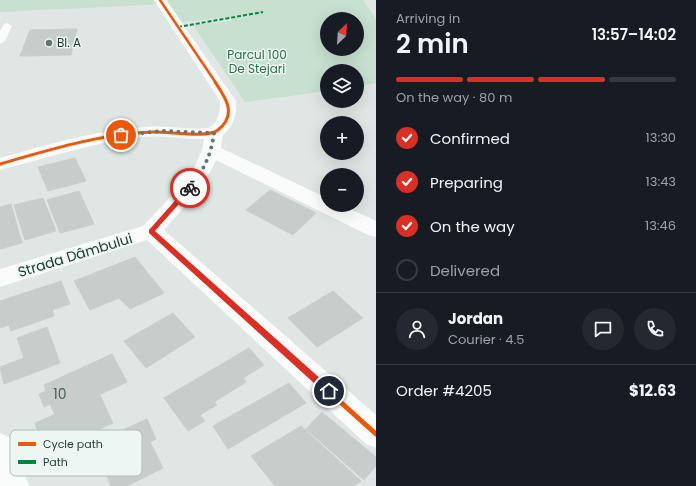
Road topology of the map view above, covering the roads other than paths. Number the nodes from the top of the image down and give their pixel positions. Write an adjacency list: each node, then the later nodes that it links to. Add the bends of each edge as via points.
1 (160, 0): 4 (street, Strada Dâmbului, via 228,101 229,114)
2 (7, 26): 3 (lane)
3 (0, 41)
4 (212, 141): 5 (street, via 162,131 121,135 39,152); 6 (street); 7 (street, Strada Dâmbului, via 202,171 186,193)
5 (0, 164)
6 (376, 230)
7 (151, 231): 8 (street, Strada Dâmbului); 9 (street)
8 (0, 278)
9 (376, 434)
10 (0, 448): 11 (street)
11 (13, 486)

